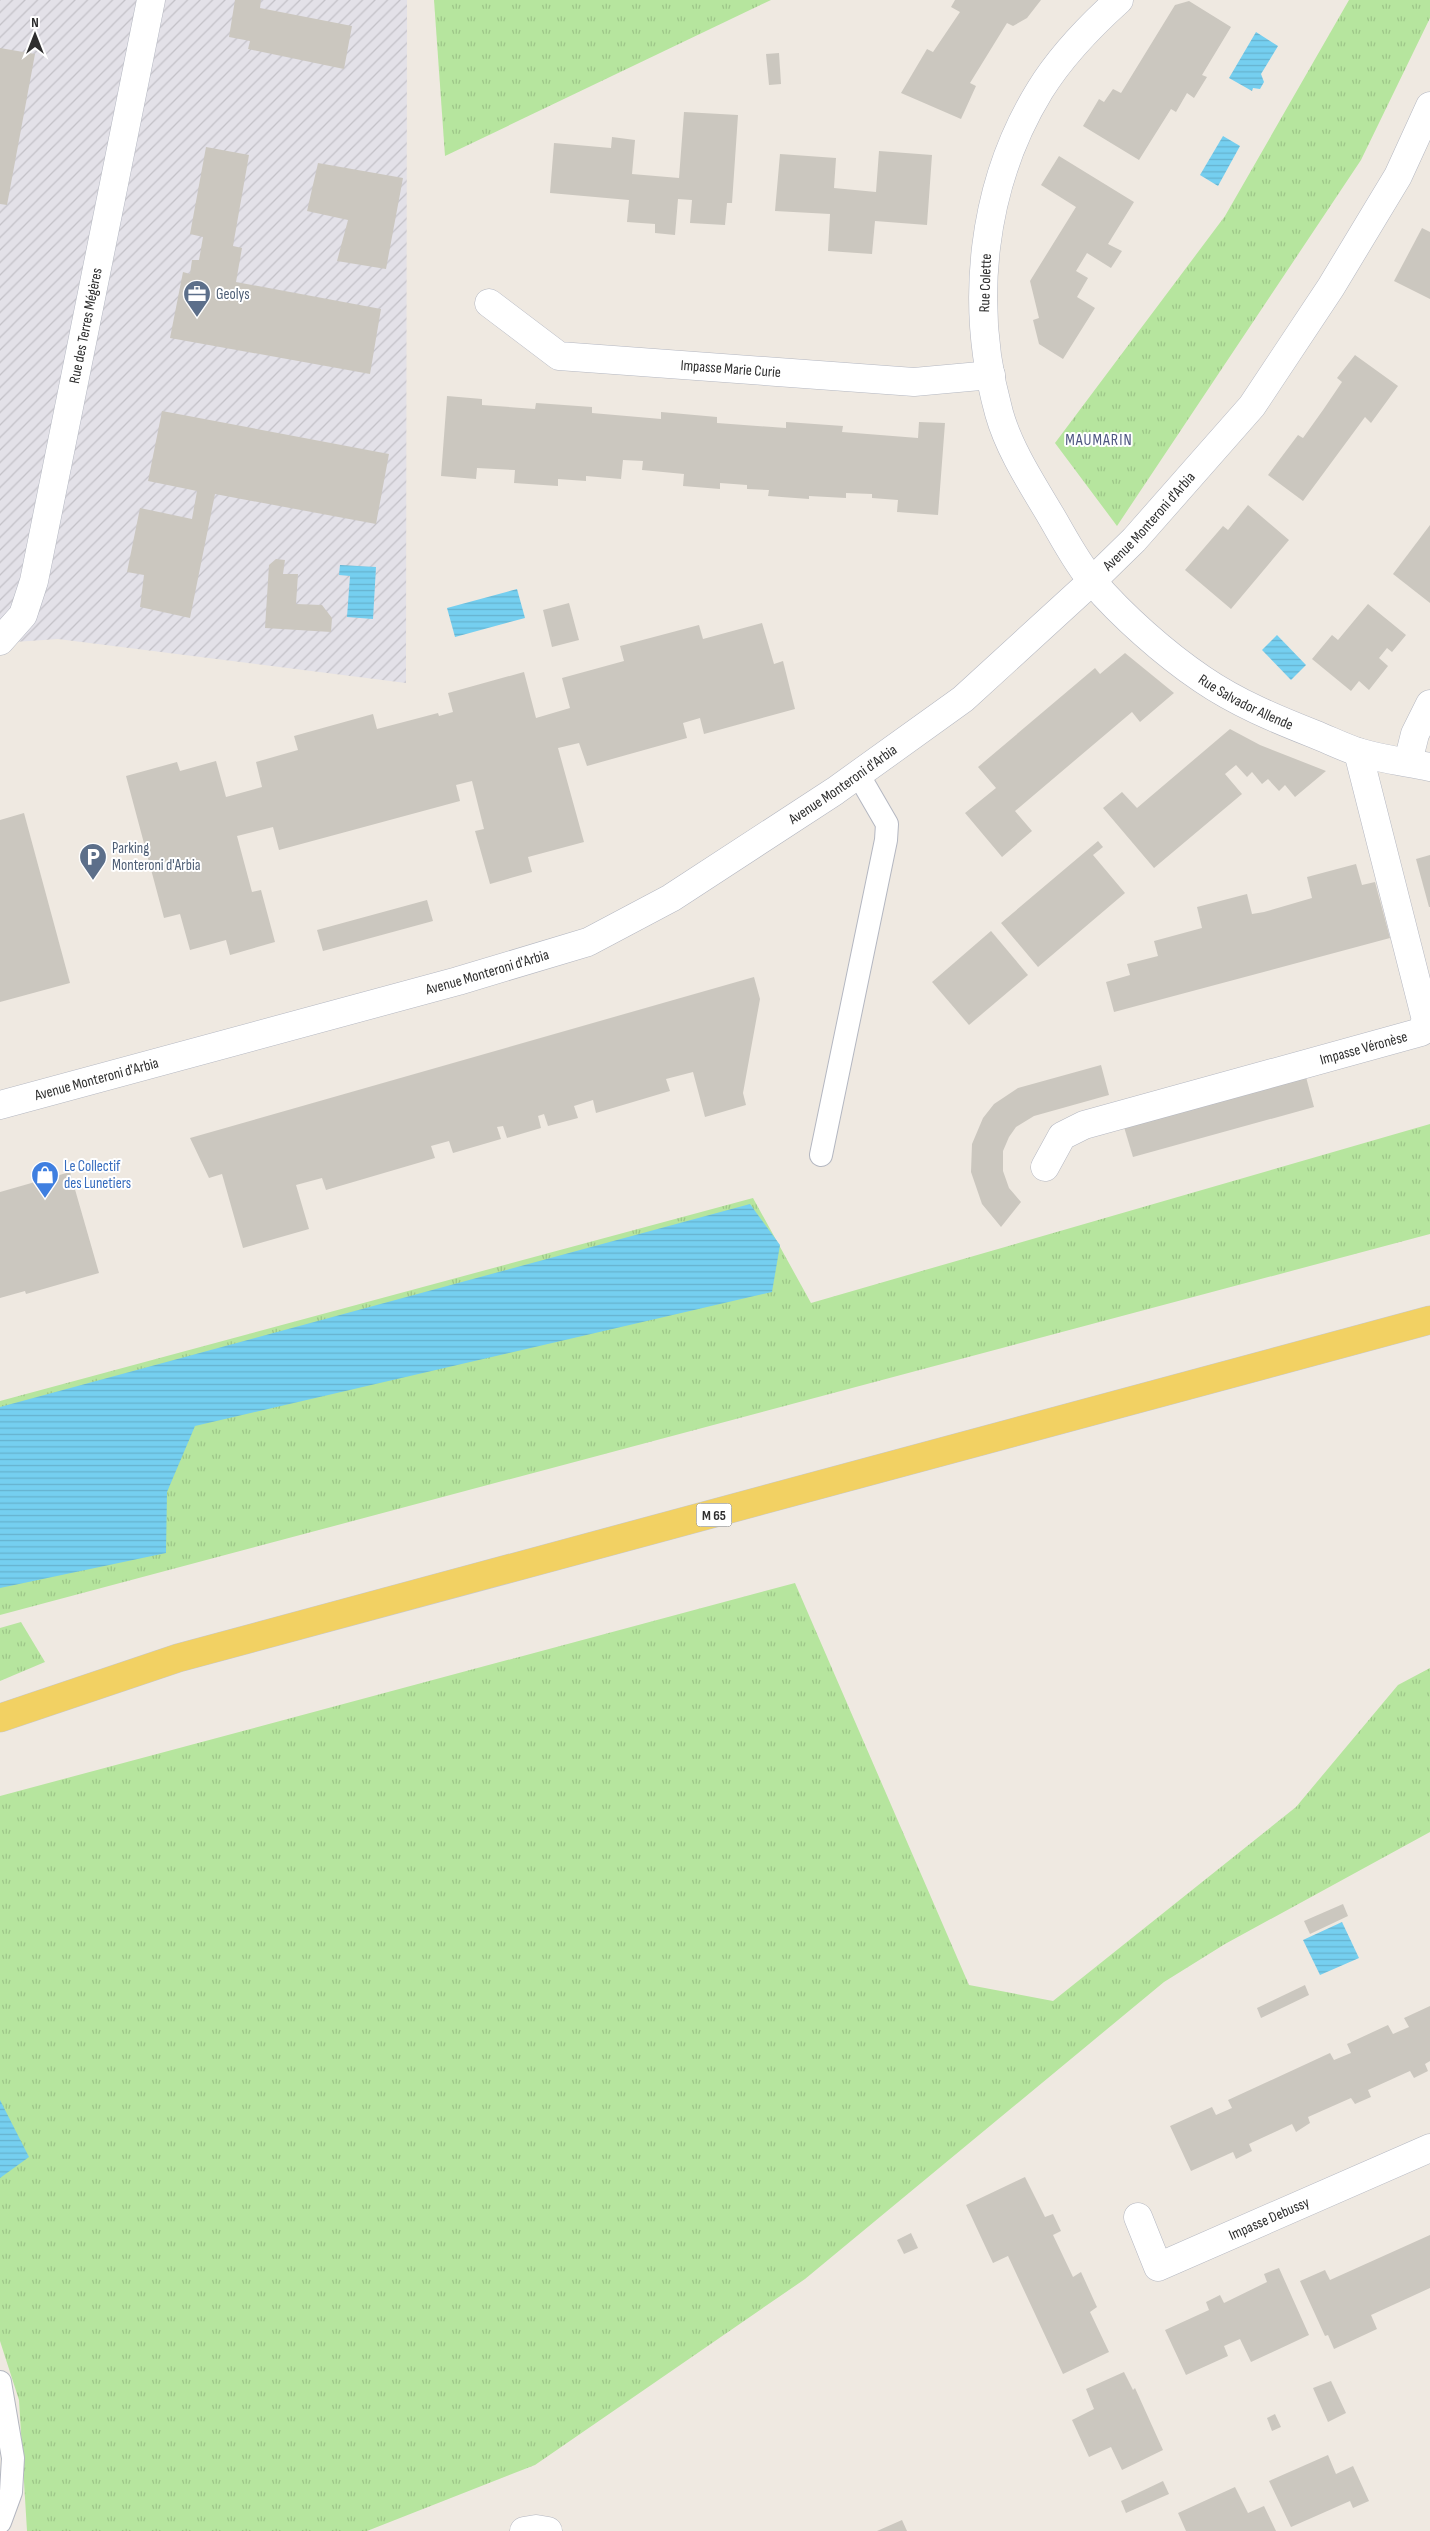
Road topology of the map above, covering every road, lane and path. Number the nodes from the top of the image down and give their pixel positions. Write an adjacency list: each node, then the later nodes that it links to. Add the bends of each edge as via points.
1 (151, 0): 7 (street, Rue des Terres Mégères, via 34,582 23,615)
2 (1119, 0): 5 (street, Rue Colette, via 1066,54 1040,90 1016,133 998,180 983,277 984,327)
3 (1430, 106): 6 (street, Avenue Monteroni d'Arbia, via 1392,184 1331,287 1252,406 1134,540)
4 (489, 303): 5 (street, Impasse Marie Curie, via 559,356 914,382)
5 (991, 376): 6 (street, Rue Colette, via 1000,415 1025,472)
6 (1092, 581): 9 (street, Rue Salvador Allende, via 1132,623 1202,679 1267,716); 11 (street, Avenue Monteroni d'Arbia, via 963,699)
7 (0, 641)
8 (1430, 704): 10 (street, via 1415,734)
9 (1358, 752): 10 (street, Rue Salvador Allende); 14 (street, Impasse Véronèse, via 1426,1020 1421,1032 1084,1125 1062,1136)
10 (1419, 764)
11 (858, 774): 12 (street, Avenue Monteroni d'Arbia, via 671,898 588,942 448,984); 13 (lane, via 887,824 886,840)
12 (0, 1105)
13 (821, 1155)
14 (1045, 1167)
15 (1430, 1320): 16 (main road, M 65, via 178,1658)
16 (0, 1718)
17 (1430, 2148): 18 (street, Impasse Debussy, via 1158,2267)
18 (1138, 2217)
19 (0, 2382): 20 (lane, via 13,2458 11,2492)
20 (0, 2522)
21 (524, 2531): 22 (street)
22 (548, 2531)

